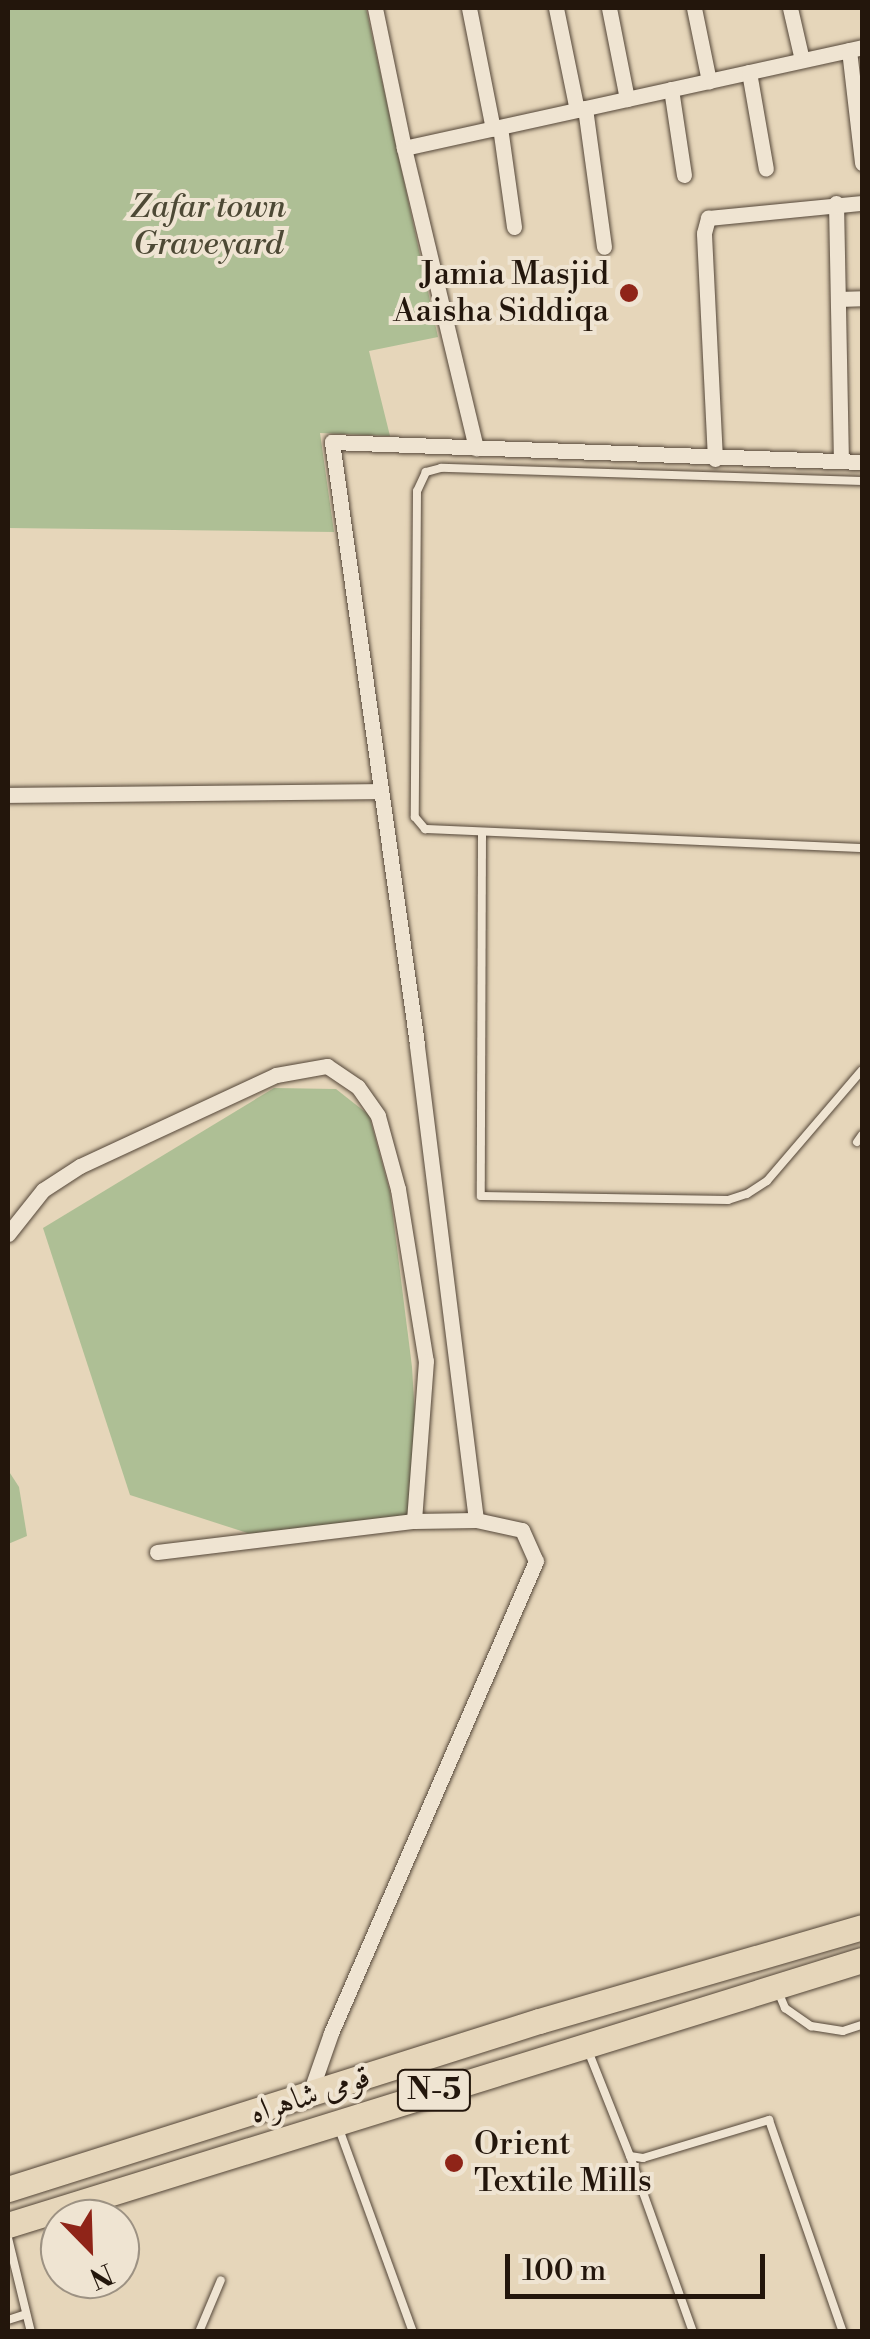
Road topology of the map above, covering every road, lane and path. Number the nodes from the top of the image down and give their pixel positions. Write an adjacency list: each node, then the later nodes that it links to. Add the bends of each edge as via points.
1 (374, 8): 15 (street)
2 (468, 8): 14 (street)
3 (556, 8): 13 (street)
4 (609, 8): 12 (street)
5 (694, 8): 10 (street)
6 (790, 8): 8 (street)
7 (856, 48): 8 (street); 16 (street)
8 (802, 60): 9 (street)
9 (750, 72): 10 (street); 17 (street)
10 (708, 81): 11 (street)
11 (671, 89): 12 (street); 18 (street)
12 (627, 99): 13 (street)
13 (581, 109): 14 (street); 22 (street)
14 (497, 128): 15 (street); 21 (street)
15 (404, 148): 25 (street)
16 (862, 164)
17 (766, 168)
18 (684, 175)
19 (862, 203): 20 (street)
20 (836, 204): 24 (street); 26 (street, via 708,218)
21 (514, 227)
22 (604, 247)
23 (862, 298): 24 (street)
24 (838, 300): 27 (street)
25 (476, 449): 26 (street); 30 (street, via 332,442)
26 (715, 459): 27 (street)
27 (841, 461): 28 (street)
28 (862, 462)
29 (862, 481): 32 (lane, via 441,468 420,478 415,816 424,830)
30 (380, 790): 31 (street); 36 (street)
31 (8, 795)
32 (482, 832): 33 (lane); 34 (lane, via 481,1196 728,1200 747,1194 767,1181)
33 (862, 848)
34 (862, 1070)
35 (8, 1234): 37 (street, via 43,1190 80,1166 276,1074 327,1066 358,1087 378,1116 398,1189 426,1361)
36 (476, 1520): 37 (street); 46 (street, via 522,1530 536,1561)
37 (414, 1521): 38 (street)
38 (157, 1552)
39 (862, 1915): 41 (highway)
40 (862, 1926): 41 (highway, قومی شاہراہ / N-5)
41 (822, 1940): 46 (highway, قومی شاہراہ / N-5)
42 (862, 1960): 43 (highway, قومی شاہراہ / N-5)
43 (777, 1988): 44 (lane, via 785,2008 811,2026 843,2032); 45 (highway, قومی شاہراہ / N-5)
44 (862, 2025)
45 (587, 2048): 47 (highway, قومی شاہراہ / N-5); 48 (lane)
46 (310, 2094): 49 (highway, قومی شاہراہ / N-5)
47 (335, 2120): 50 (highway, قومی شاہراہ / N-5); 57 (lane)
48 (630, 2156): 58 (lane); 59 (lane, via 643,2158 769,2120)
49 (8, 2189)
50 (8, 2226)
51 (8, 2238): 53 (lane)
52 (221, 2280): 56 (lane)
53 (26, 2314): 54 (lane); 55 (lane)
54 (8, 2320)
55 (31, 2332)
56 (199, 2332)
57 (414, 2332)
58 (692, 2332)
59 (843, 2332)

